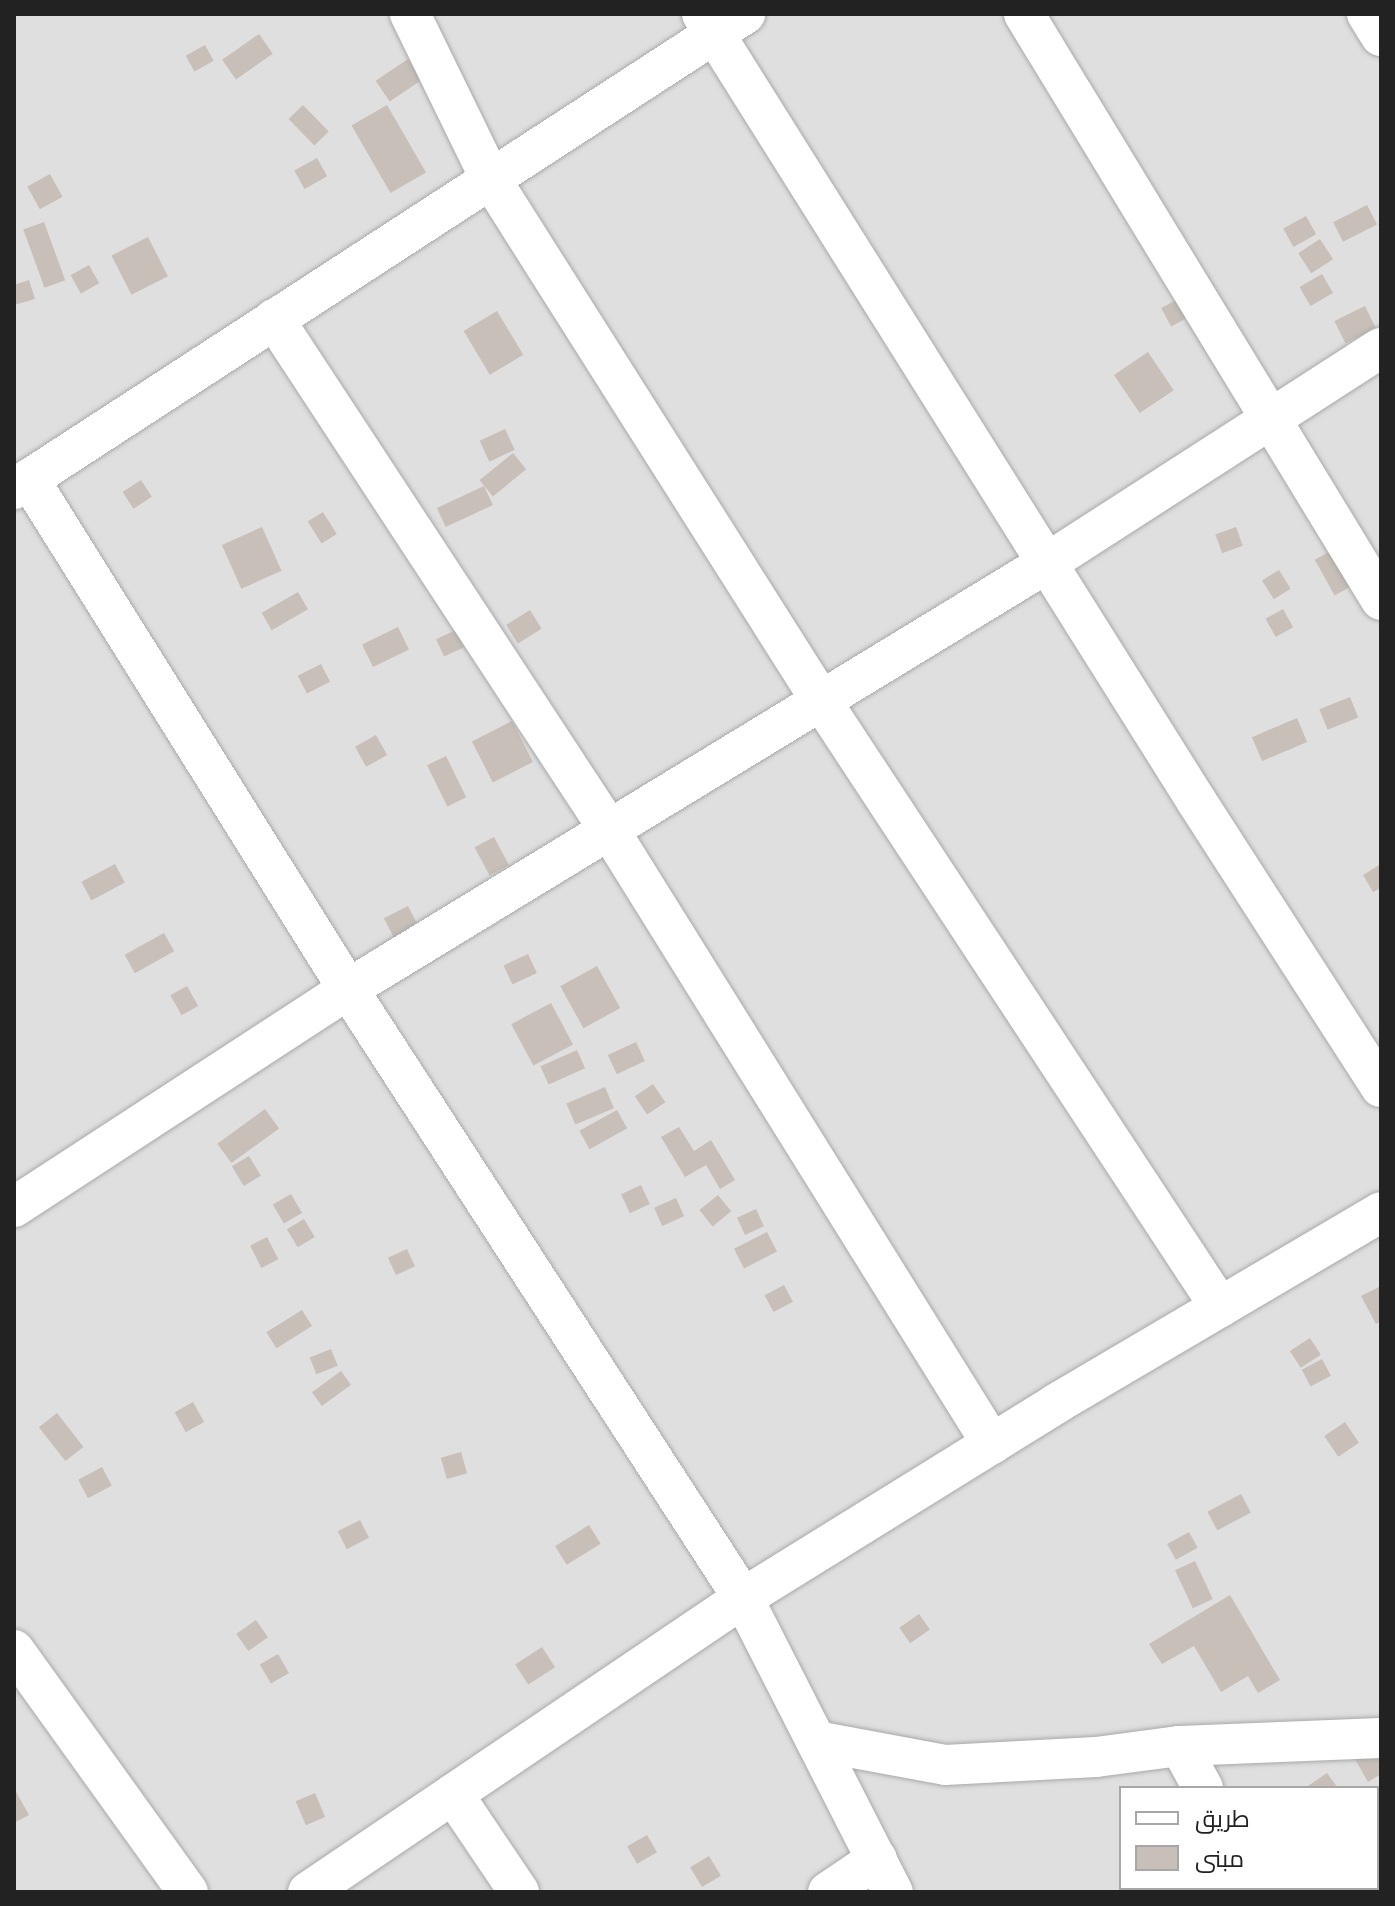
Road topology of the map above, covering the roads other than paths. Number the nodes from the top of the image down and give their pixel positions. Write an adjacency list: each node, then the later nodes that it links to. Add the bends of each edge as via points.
1 (410, 14): 6 (street)
2 (1024, 14): 9 (street)
3 (1367, 14): 5 (street)
4 (720, 20): 6 (street); 11 (street)
5 (1381, 36)
6 (490, 178): 7 (street); 13 (street)
7 (274, 319): 10 (street); 14 (street)
8 (1381, 348): 9 (street)
9 (1270, 419): 11 (street); 12 (street)
10 (22, 484): 15 (street)
11 (1047, 563): 13 (street); 16 (street)
12 (1381, 600)
13 (820, 699): 14 (street); 19 (street)
14 (608, 828): 15 (street); 20 (street)
15 (348, 989): 17 (street); 21 (street)
16 (1381, 1087)
17 (14, 1207)
18 (1381, 1212): 19 (street)
19 (1220, 1307): 20 (street)
20 (992, 1444): 21 (street)
21 (743, 1598): 24 (street); 27 (street)
22 (14, 1650): 29 (street)
23 (1381, 1738): 25 (street)
24 (816, 1741): 25 (street, via 945,1765 1096,1757); 28 (street)
25 (1180, 1746): 26 (street)
26 (1202, 1786)
27 (453, 1794): 30 (street); 31 (street)
28 (885, 1876): 32 (street)
29 (188, 1892)
30 (308, 1892)
31 (519, 1892)
32 (828, 1892)

